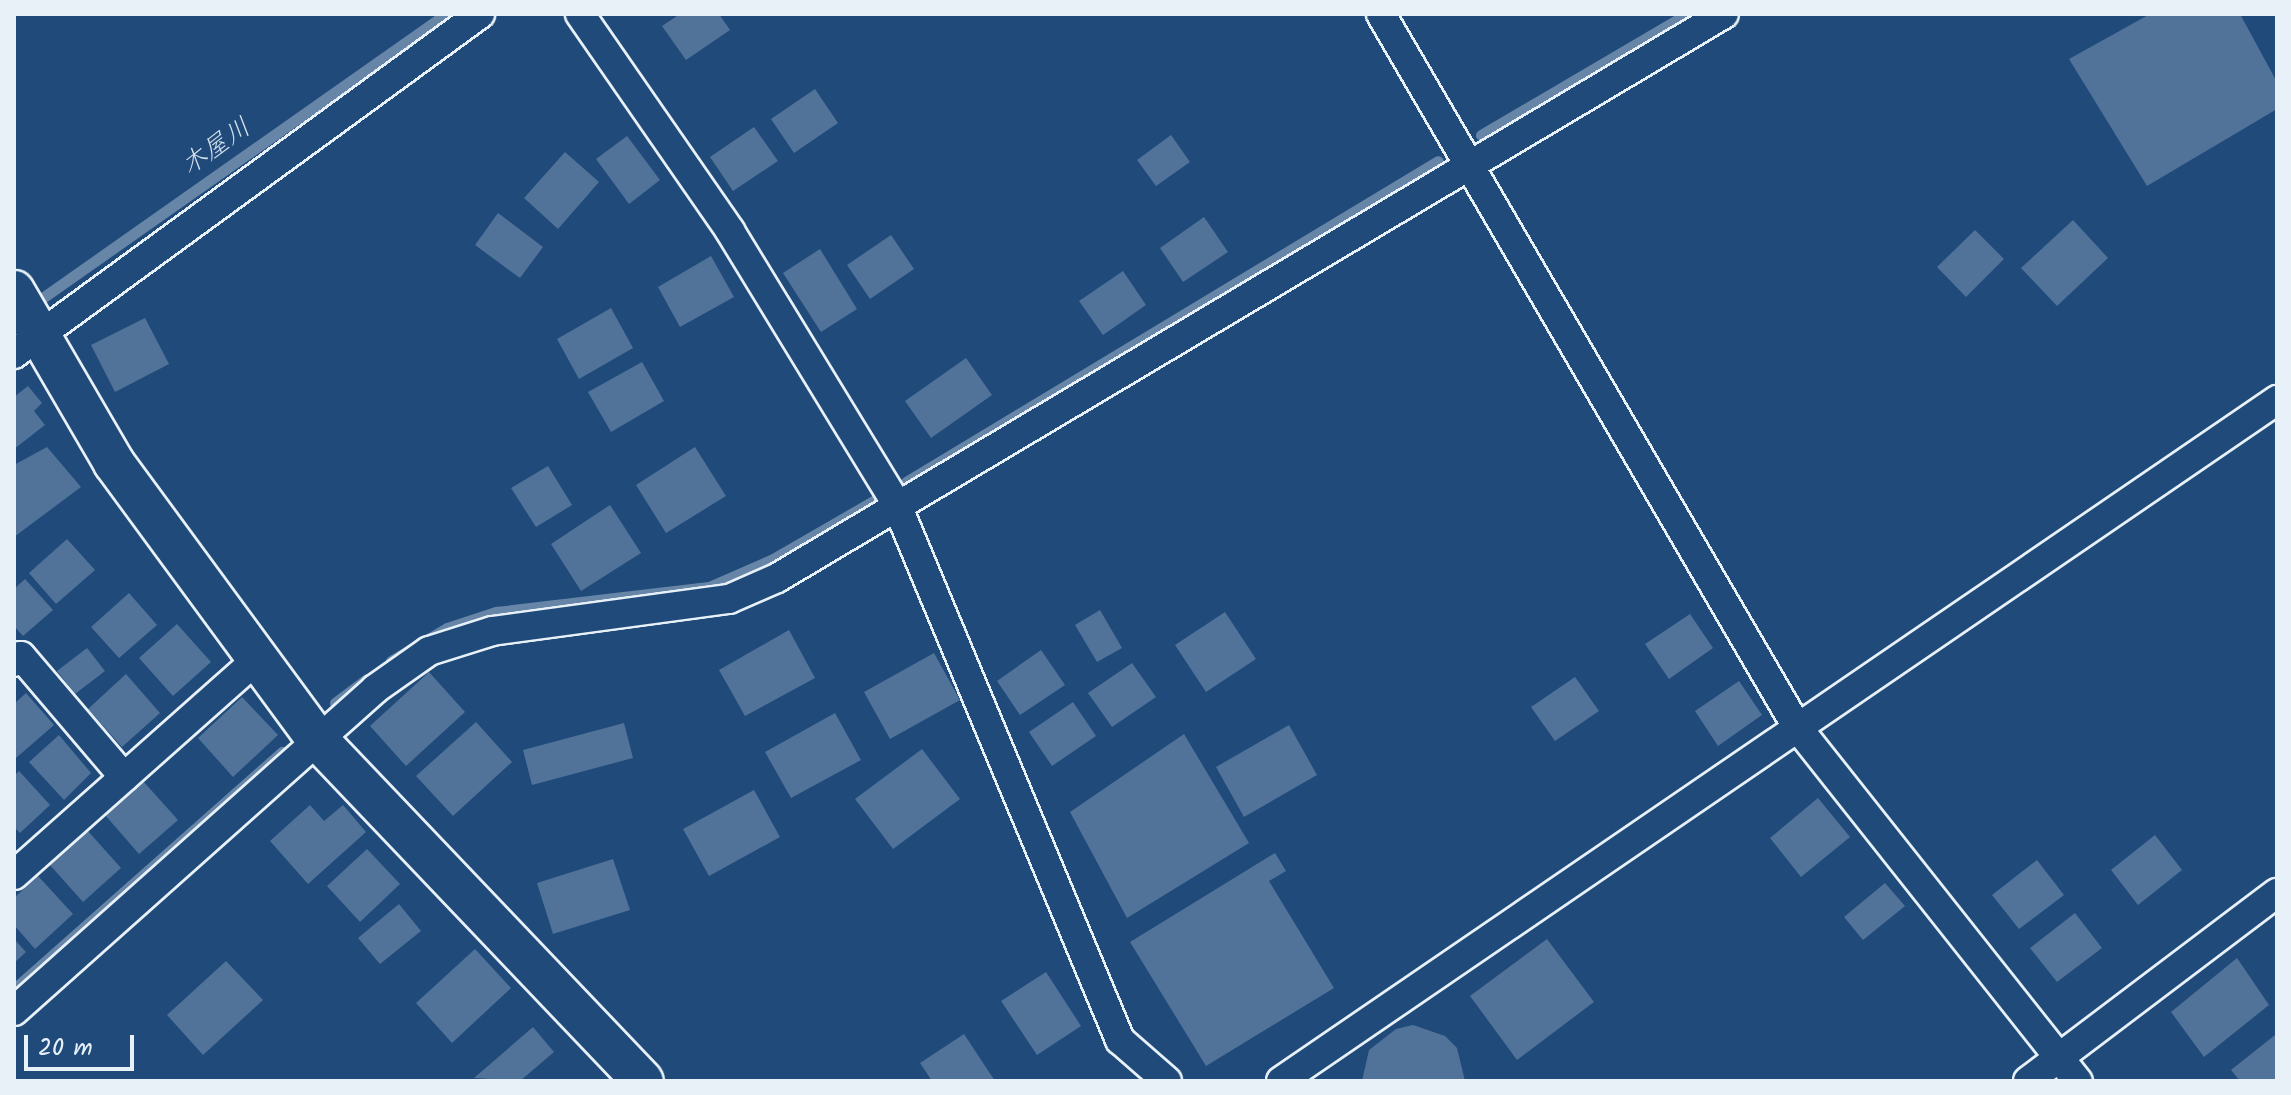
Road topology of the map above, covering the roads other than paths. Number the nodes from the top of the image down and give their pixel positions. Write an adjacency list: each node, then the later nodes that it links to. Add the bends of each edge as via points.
1 (480, 14): 7 (street)
2 (580, 14): 9 (street, via 730,231)
3 (1381, 14): 5 (street)
4 (1724, 14): 5 (street)
5 (1471, 163): 9 (street); 12 (street)
6 (14, 291): 7 (street)
7 (29, 338): 10 (street)
8 (2277, 400): 12 (street)
9 (896, 503): 13 (street, via 777,578 729,599 492,631 429,651); 20 (street, via 1120,1040)
10 (256, 660): 13 (street); 14 (street)
11 (14, 662): 14 (street, via 21,656)
12 (1797, 727): 18 (street); 21 (street)
13 (317, 739): 17 (street); 19 (street)
14 (124, 777): 15 (street)
15 (17, 867)
16 (2277, 893): 18 (street)
17 (14, 1011)
18 (2059, 1058): 22 (street); 23 (street)
19 (643, 1081)
20 (1167, 1081)
21 (1281, 1081)
22 (2028, 1081)
23 (2078, 1081)

